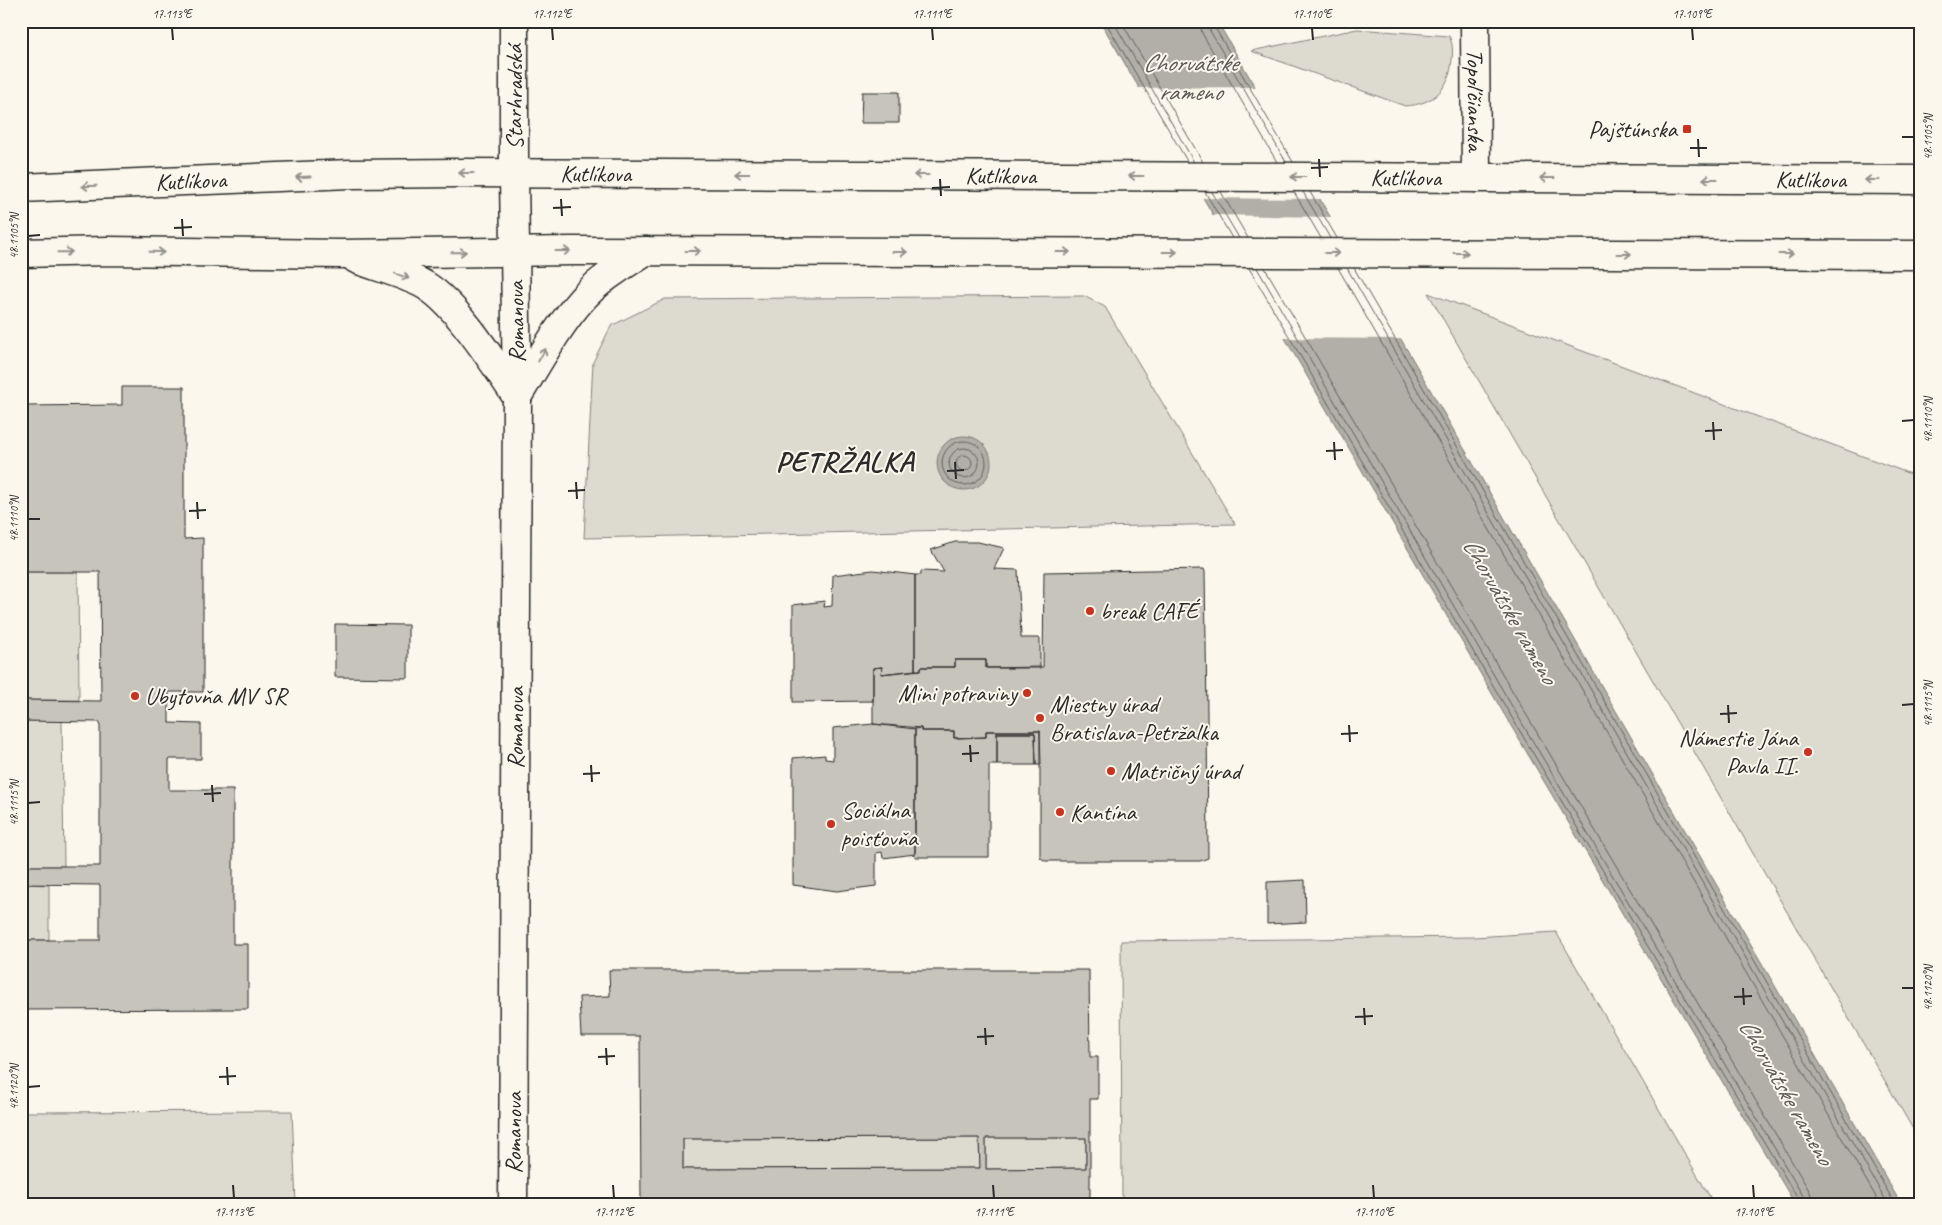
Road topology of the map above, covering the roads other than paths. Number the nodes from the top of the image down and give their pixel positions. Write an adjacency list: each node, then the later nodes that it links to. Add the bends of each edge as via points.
1 (514, 21): 3 (main road, Starhradská)
2 (1475, 21): 4 (main road, Topoľčianska)
3 (514, 173): 4 (main road, Kutlíkova, one-way to 3); 6 (main road, Kutlíkova, one-way to 6, via 350,174); 7 (main road, Starhradská)
4 (1476, 178): 5 (main road, Kutlíkova, one-way to 4)
5 (1921, 180)
6 (21, 188)
7 (515, 251): 8 (main road, one-way to 8); 10 (main road, one-way to 7); 12 (main road, Romanova)
8 (645, 251): 11 (main road, one-way to 11); 12 (main road, one-way to 8, via 555,334 584,297)
9 (21, 253): 10 (main road, one-way to 10)
10 (340, 254): 12 (main road, one-way to 12, via 422,283 441,297 469,328)
11 (1921, 255)
12 (517, 397): 13 (main road, Romanova)
13 (513, 1204)

